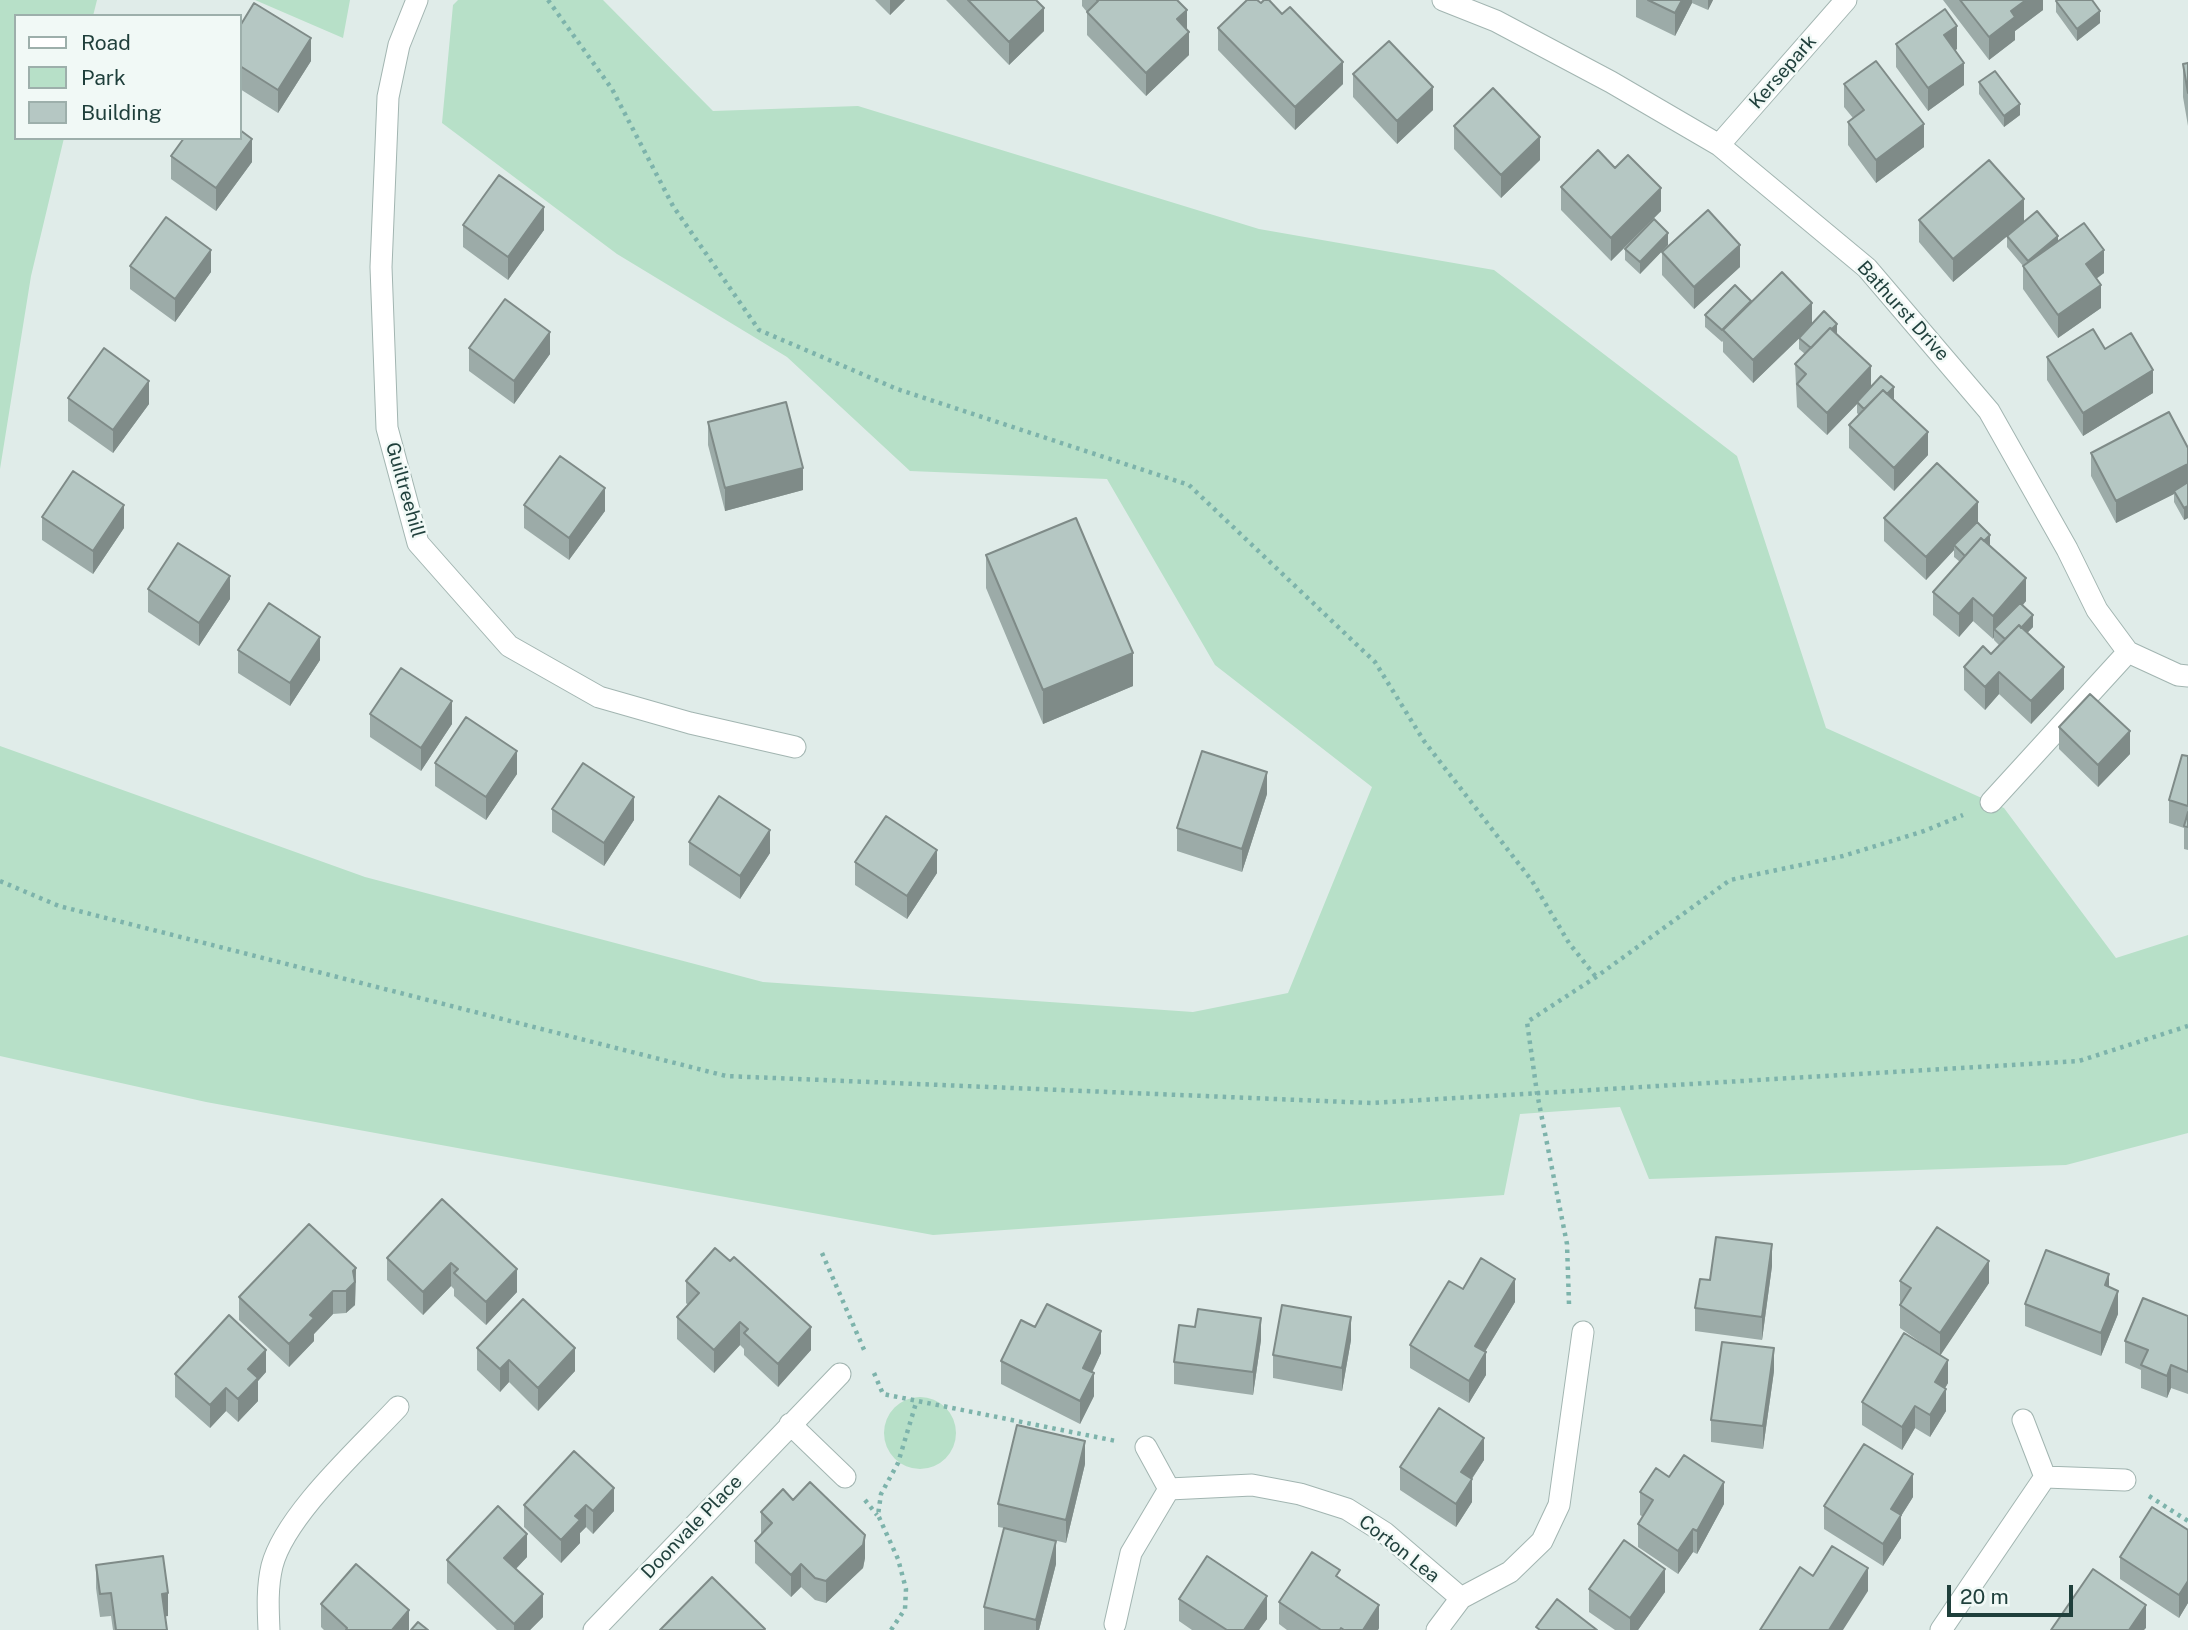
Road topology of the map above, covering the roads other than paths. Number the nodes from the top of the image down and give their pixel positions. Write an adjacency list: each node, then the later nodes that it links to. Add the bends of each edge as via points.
1 (417, 0): 7 (street, Guiltreehill, via 399,45 388,97 381,267 387,428 418,543 509,646 598,697)
2 (1443, 0): 4 (street, Bathurst Drive, via 1508,27)
3 (1846, 0): 4 (street, Kersepark)
4 (1719, 145): 5 (street, Bathurst Drive, via 1867,268 1989,411 2097,610)
5 (2128, 652): 6 (street, Bathurst Drive); 8 (street)
6 (2188, 677)
7 (795, 747)
8 (1992, 802)
9 (1583, 1332): 19 (street, via 1559,1505 1542,1541 1510,1572)
10 (840, 1374): 13 (street, Doonvale Place)
11 (398, 1407): 21 (street, via 284,1536 272,1564)
12 (2023, 1420): 16 (street)
13 (790, 1424): 15 (street); 22 (street, Doonvale Place)
14 (1146, 1447): 18 (street)
15 (845, 1477)
16 (2045, 1477): 17 (street); 24 (street)
17 (2125, 1480)
18 (1169, 1489): 19 (street, Corton Lea, via 1252,1485 1346,1509 1385,1533); 20 (street, via 1131,1553)
19 (1461, 1598): 23 (street)
20 (1115, 1624)
21 (269, 1630)
22 (594, 1630)
23 (1437, 1630)
24 (1941, 1630)

